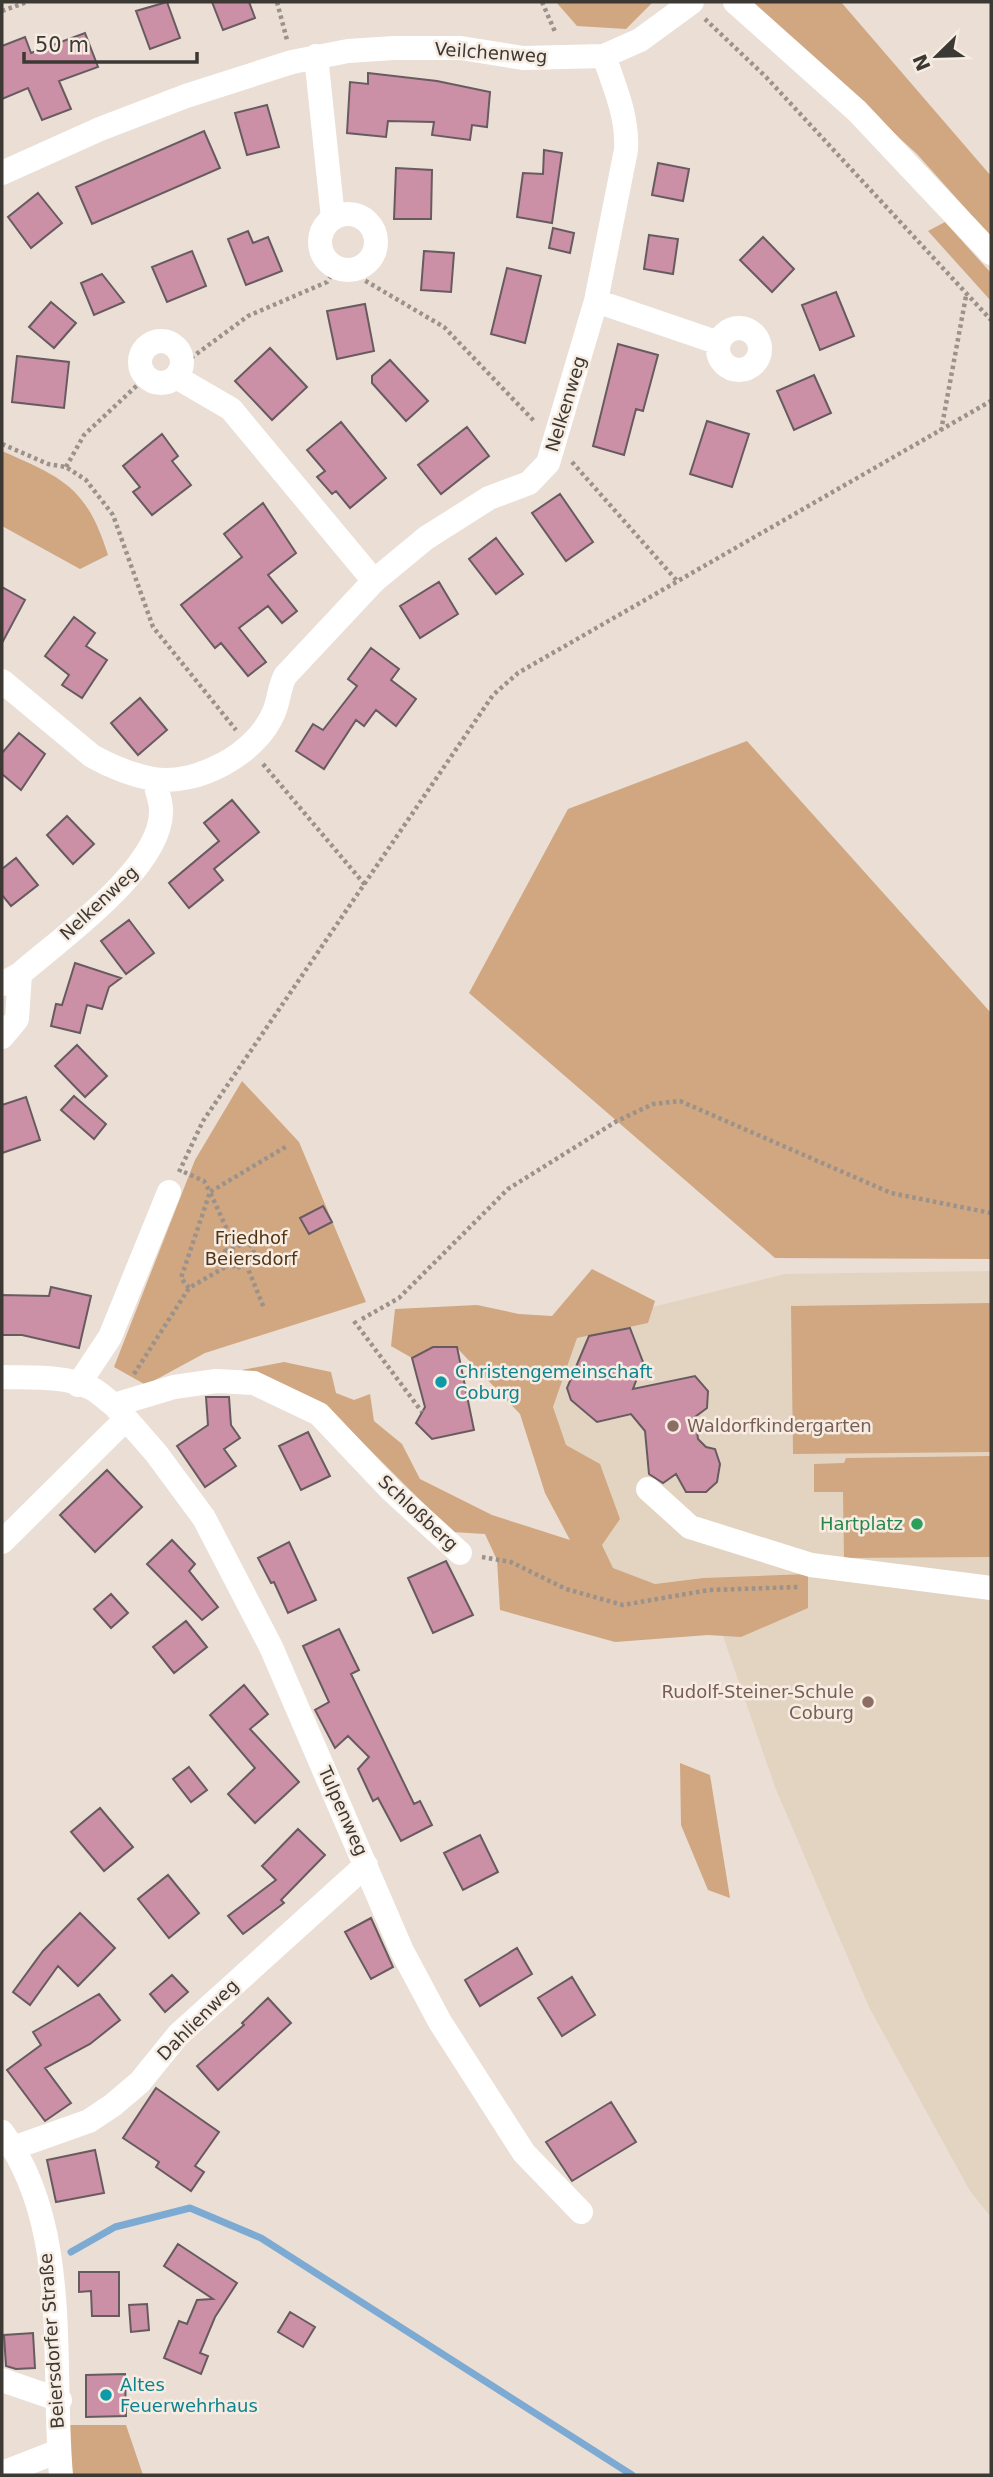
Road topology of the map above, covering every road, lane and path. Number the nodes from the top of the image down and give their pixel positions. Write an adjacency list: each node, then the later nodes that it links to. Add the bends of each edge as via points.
1 (27, 2): 6 (path)
2 (277, 2): 9 (path)
3 (542, 2): 8 (path)
4 (691, 2): 7 (street, Veilchenweg, via 640,40); 14 (path)
5 (735, 2): 12 (street, via 857,111)
6 (2, 10)
7 (604, 57): 8 (street, Veilchenweg); 15 (street, Nelkenweg, via 627,132)
8 (563, 58): 9 (street, Veilchenweg, via 523,58 461,48 394,48)
9 (304, 59): 10 (street, Veilchenweg, via 186,96); 11 (street)
10 (2, 173)
11 (334, 218): 13 (street, via 322,230 321,252); 13 (street, via 359,216 374,232 373,254)
12 (991, 253)
13 (347, 268): 18 (path, via 327,282 248,316); 23 (path, via 444,327)
14 (966, 295): 16 (path); 21 (path)
15 (596, 302): 17 (street); 23 (street, Nelkenweg)
16 (991, 320)
17 (719, 343)
18 (179, 369): 19 (street, via 161,383); 19 (street, via 180,353 168,342 152,343 145,347 139,363); 25 (street, via 231,409)
19 (146, 377): 24 (path, via 83,435)
20 (991, 401): 21 (path)
21 (941, 431): 26 (path)
22 (2, 444): 24 (path)
23 (556, 444): 25 (street, Nelkenweg, via 548,463 529,483 478,505 426,538); 26 (path)
24 (66, 467): 28 (path, via 86,480 113,515 153,627)
25 (374, 581): 28 (street, Nelkenweg, via 285,676 274,712)
26 (678, 582): 30 (path, via 518,673 493,695)
27 (2, 681): 29 (street, Nelkenweg, via 92,756)
28 (248, 746): 29 (street, Nelkenweg, via 204,773); 30 (path)
29 (154, 779): 31 (street, Nelkenweg, via 161,812 153,843 136,872)
30 (366, 886): 34 (path, via 203,1121)
31 (11, 979): 32 (street, Nelkenweg, via 17,1019)
32 (2, 1037)
33 (287, 1146): 35 (path)
34 (175, 1181): 35 (path, via 204,1181); 45 (street, via 110,1337)
35 (210, 1192): 37 (path); 40 (path, via 181,1278)
36 (991, 1213): 42 (path, via 891,1193 680,1101 653,1104 617,1121 508,1189 399,1298)
37 (235, 1247): 38 (path, via 225,1251); 39 (path, via 250,1242 257,1259)
38 (232, 1263): 39 (path, via 235,1269); 40 (path)
39 (246, 1264): 41 (path)
40 (189, 1288): 47 (path)
41 (264, 1308)
42 (362, 1319)
43 (354, 1321): 46 (path)
44 (2, 1377): 45 (street, via 57,1379)
45 (78, 1385): 47 (street, via 91,1388)
46 (422, 1412)
47 (119, 1413): 49 (street); 50 (street, Schloßberg, via 174,1387 216,1381 254,1383 320,1414 390,1490); 53 (street, Tulpenweg, via 156,1453 204,1518 271,1647)
48 (648, 1489): 52 (street, via 690,1527 811,1565)
49 (2, 1542)
50 (460, 1553): 51 (path, Schloßberg, via 510,1562 566,1589 623,1605 709,1590)
51 (812, 1586)
52 (991, 1588)
53 (366, 1865): 54 (street, Dahlienweg, via 178,2035 141,2082 113,2105 89,2121); 55 (street, Tulpenweg, via 402,1951 440,2022 524,2153)
54 (8, 2140): 57 (street, Beiersdorfer Straße, via 41,2221 51,2275)
55 (581, 2212)
56 (2, 2380): 57 (street)
57 (60, 2400): 58 (street, Beiersdorfer Straße)
58 (60, 2463): 59 (street)
59 (2, 2473)

